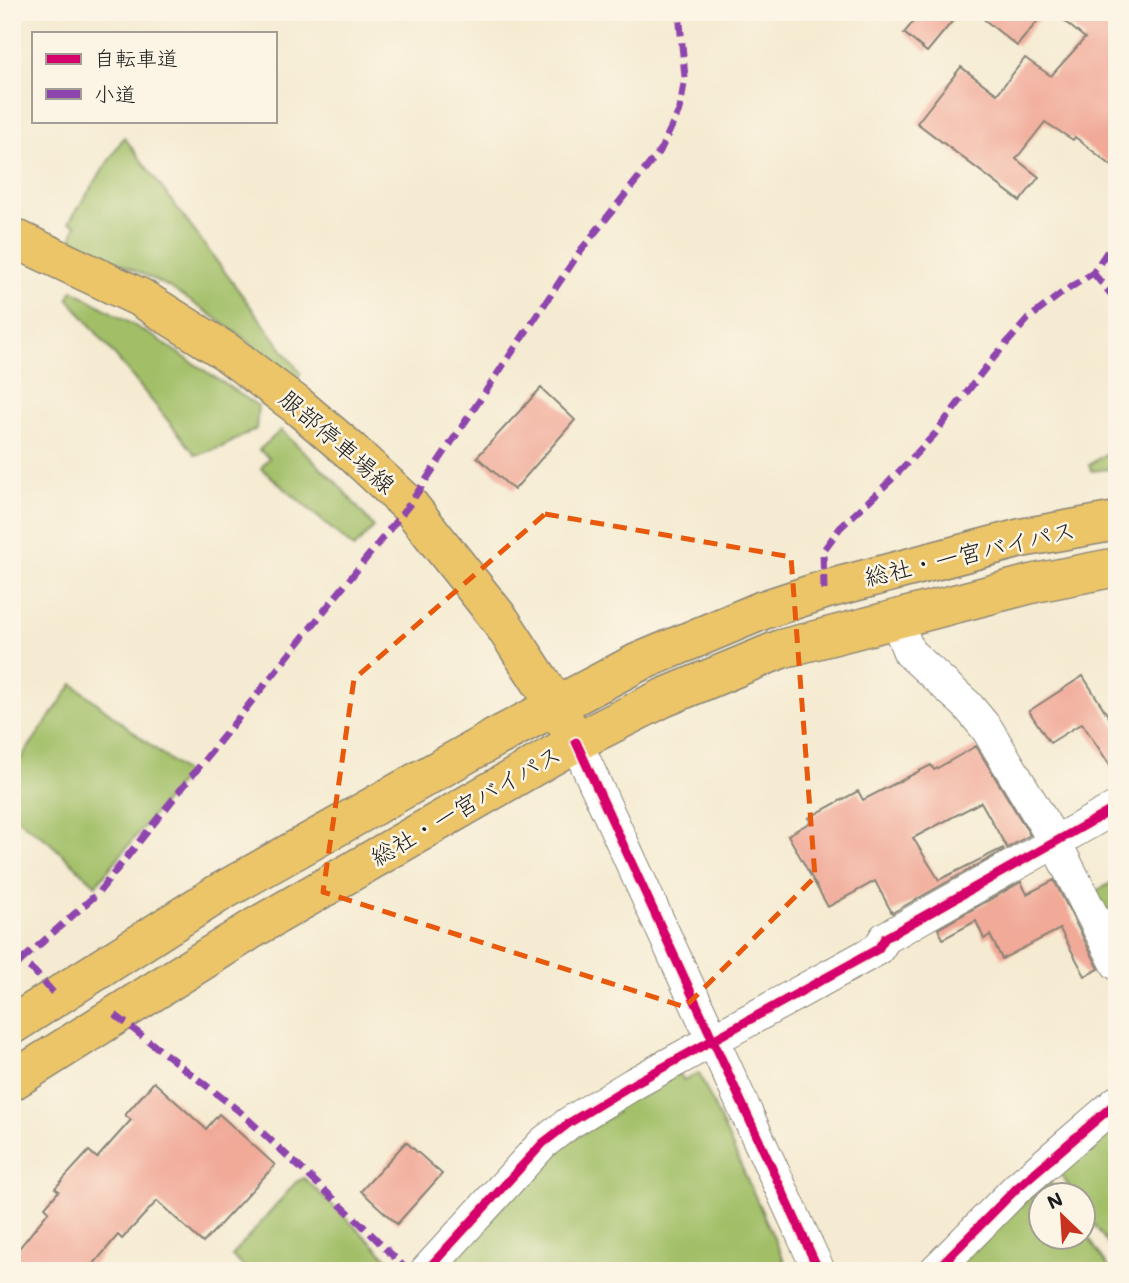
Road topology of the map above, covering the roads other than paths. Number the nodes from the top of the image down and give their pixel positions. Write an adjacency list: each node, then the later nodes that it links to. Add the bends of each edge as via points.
1 (12, 237): 5 (main road, 服部停車場線, via 141,298 225,351 351,451 408,505 501,621)
2 (1117, 521): 5 (main road, 総社・一宮バイパス, via 1008,541 775,606 637,663)
3 (1117, 567): 4 (main road, 総社・一宮バイパス)
4 (896, 619): 6 (main road, 総社・一宮バイパス, via 781,649 663,698); 8 (street, via 909,652 987,729)
5 (556, 705): 6 (main road, 服部停車場線); 10 (main road, 総社・一宮バイパス, via 219,893)
6 (576, 742): 11 (street); 12 (main road, 総社・一宮バイパス, via 254,928)
7 (1117, 807): 8 (street)
8 (1055, 842): 9 (street); 11 (street)
9 (1117, 964)
10 (12, 1025)
11 (713, 1041): 14 (street, via 633,1084 543,1143); 15 (street)
12 (12, 1081)
13 (1117, 1102): 16 (street, via 1017,1188)
14 (426, 1271)
15 (819, 1271)
16 (935, 1271)

